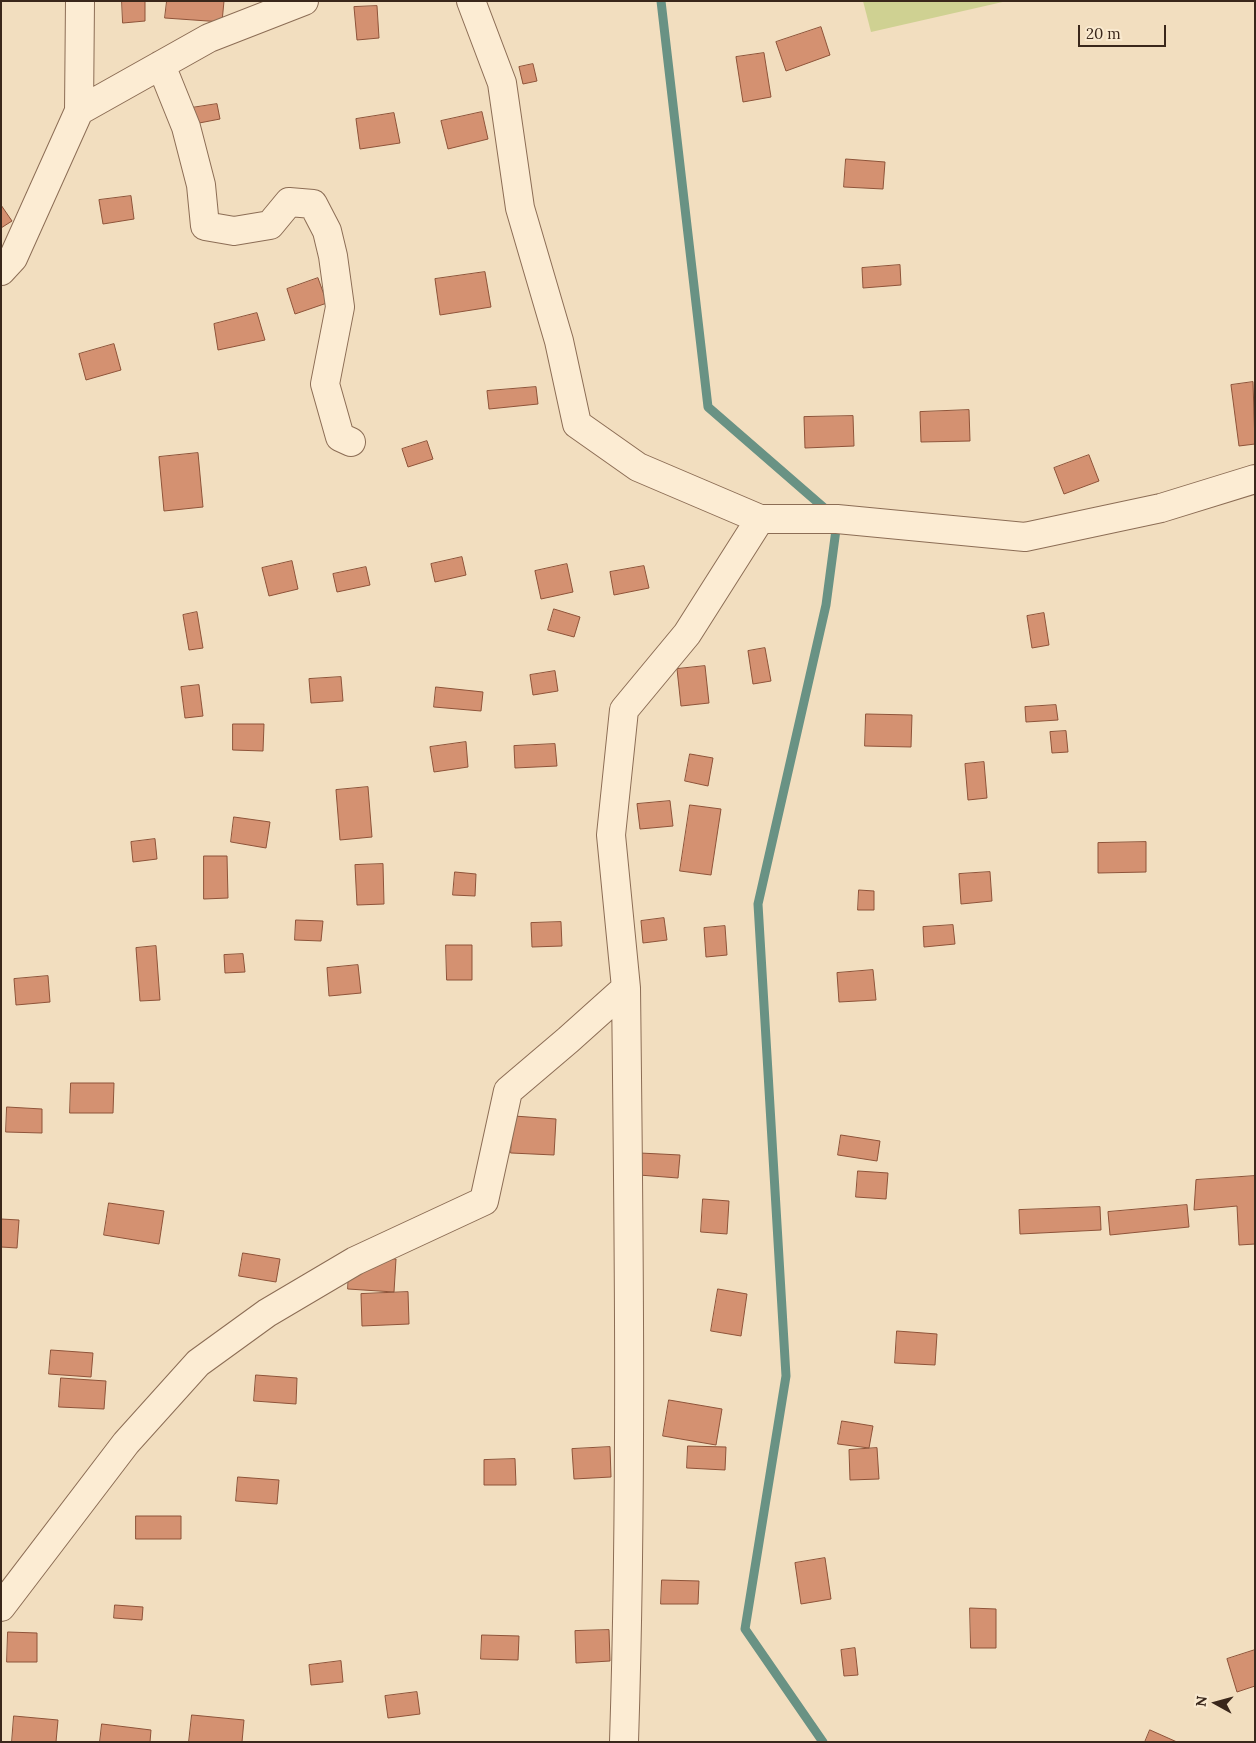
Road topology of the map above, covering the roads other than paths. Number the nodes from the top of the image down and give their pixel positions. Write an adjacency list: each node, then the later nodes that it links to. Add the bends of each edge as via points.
1 (80, 1): 5 (street)
2 (304, 1): 4 (street, via 209,38)
3 (471, 1): 9 (street, via 502,83 520,208 559,341 577,424 638,467)
4 (161, 66): 5 (street); 7 (street, via 186,127 201,185 205,226 234,231 270,224 289,202 313,204 327,230 340,307 325,384 340,437)
5 (79, 111): 6 (street, via 13,258)
6 (1, 271)
7 (351, 442)
8 (1255, 479): 9 (street, via 1161,508 1025,537 837,519)
9 (760, 519): 10 (street, via 687,634 624,710 611,835)
10 (626, 988): 11 (street, via 508,1091 484,1202 355,1261 267,1313 198,1363 126,1443); 12 (street, via 629,1297 628,1622)
11 (1, 1607)
12 (624, 1742)

